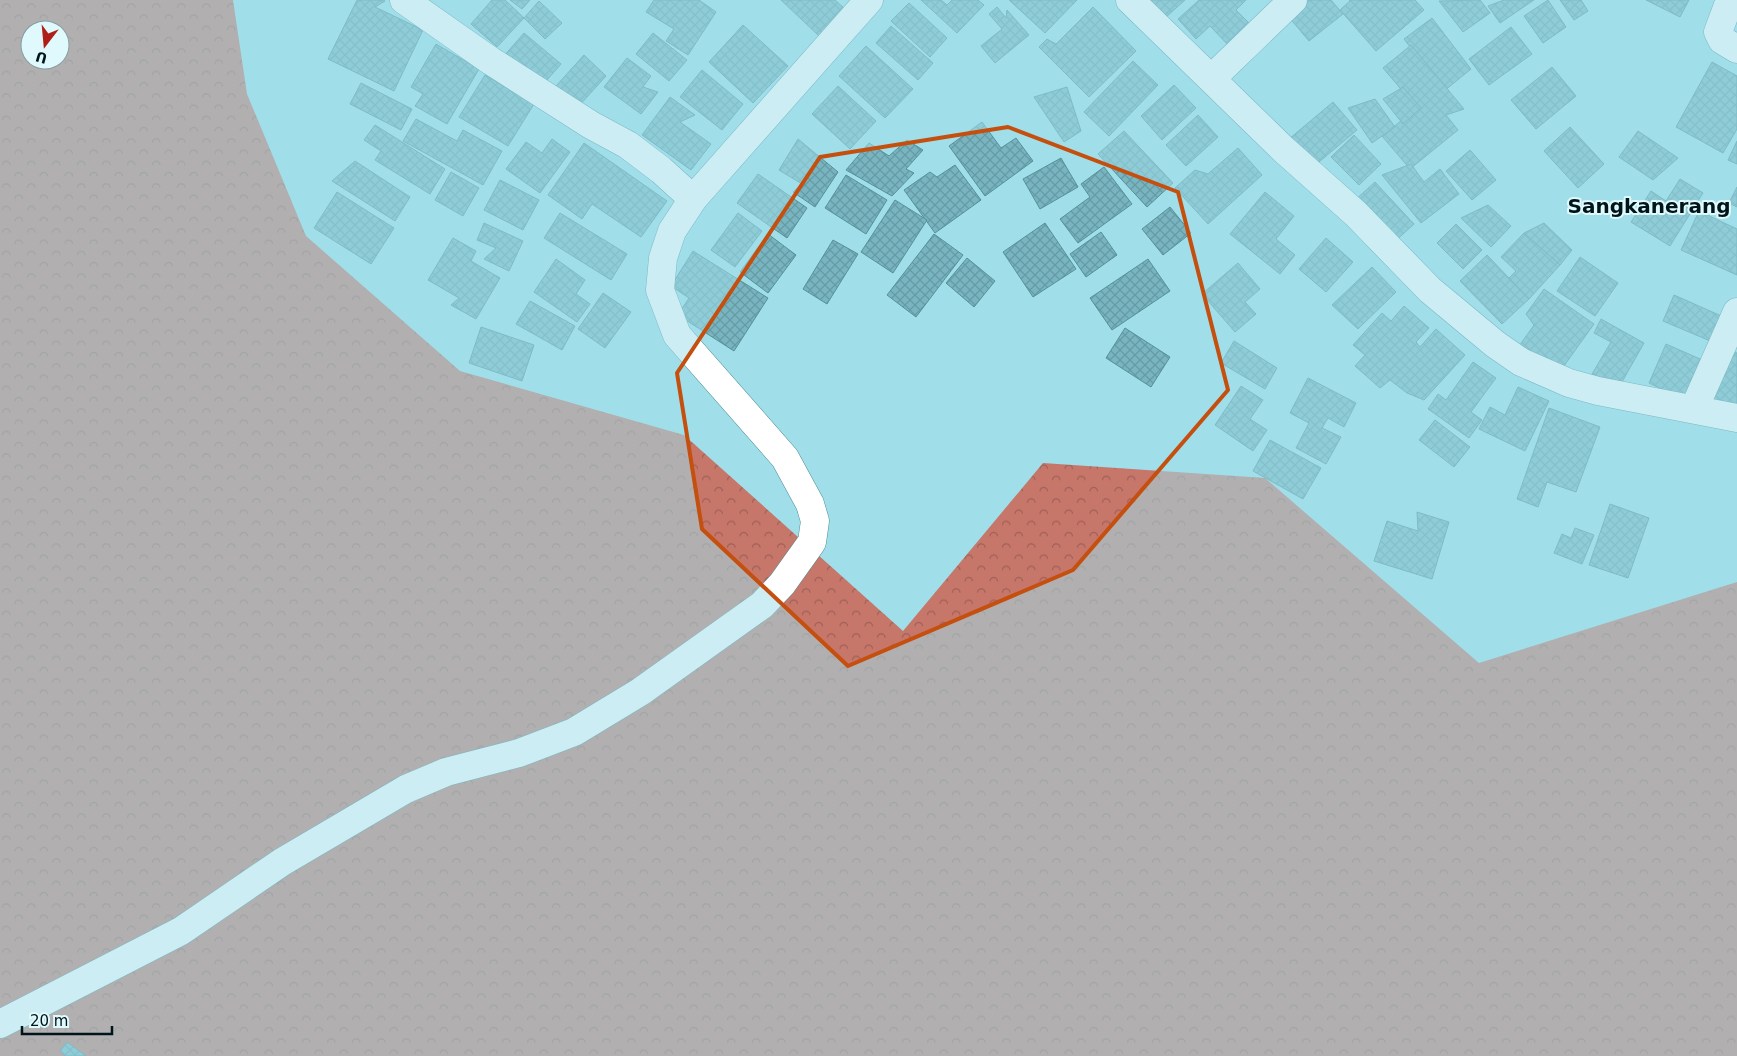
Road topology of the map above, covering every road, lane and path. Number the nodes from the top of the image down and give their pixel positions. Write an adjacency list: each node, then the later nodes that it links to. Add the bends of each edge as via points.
1 (404, 0): 8 (street, via 491,61 628,145)
2 (869, 0): 8 (street)
3 (1130, 0): 7 (street)
4 (1293, 0): 7 (street)
5 (1730, 0): 6 (street, via 1718,32 1722,40)
6 (1737, 49)
7 (1212, 78): 10 (street, via 1283,149 1356,214 1430,290 1521,362 1570,383)
8 (693, 200): 12 (street, via 672,231 663,258 660,290 677,335 785,458 810,504 815,522 812,542 782,584 762,605 640,692 574,732 519,753 446,772 406,789 282,862 181,931)
9 (1737, 312): 10 (street)
10 (1694, 409): 11 (street)
11 (1737, 418)
12 (0, 1024)

